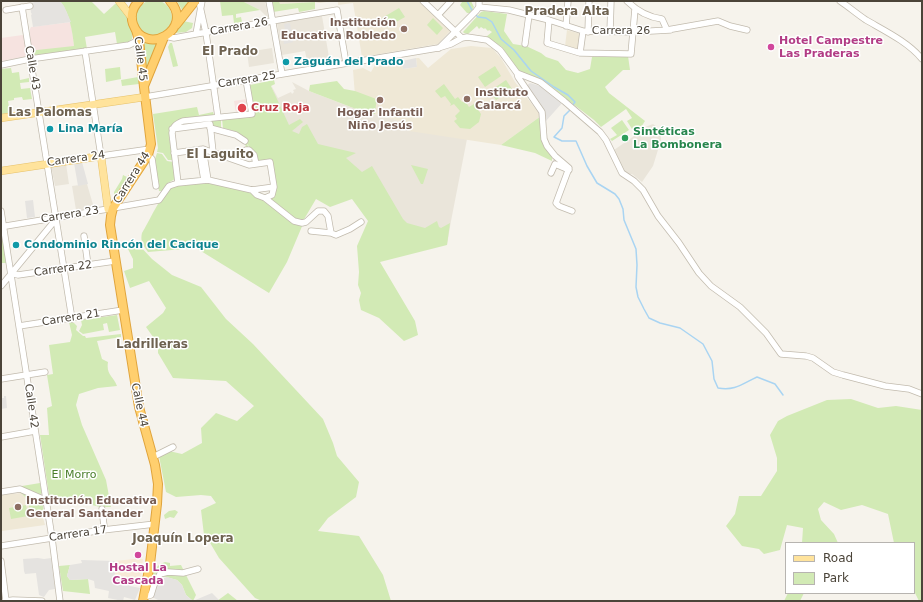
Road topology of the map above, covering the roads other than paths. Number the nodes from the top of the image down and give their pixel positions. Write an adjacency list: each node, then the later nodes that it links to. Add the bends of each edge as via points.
1 (119, 1): 21 (main road)
2 (139, 1): 21 (highway, via 133,9)
3 (170, 1): 25 (highway, via 176,16)
4 (269, 1): 23 (street)
5 (423, 1): 19 (street)
6 (451, 1): 19 (street)
7 (561, 1): 12 (street)
8 (589, 1): 30 (street)
9 (612, 1): 31 (street)
10 (627, 1): 17 (street)
11 (840, 1): 43 (street, via 912,48)
12 (568, 2): 24 (street)
13 (199, 3): 25 (highway); 33 (street); 34 (street)
14 (30, 6): 16 (street)
15 (478, 7): 20 (street, Carrera 26); 29 (street)
16 (22, 8): 18 (street); 42 (street, Calle 43)
17 (635, 9): 27 (street, via 648,16 662,19 666,29); 32 (street)
18 (6, 10)
19 (438, 15): 29 (street)
20 (529, 15): 22 (street, Carrera 26); 38 (street)
21 (132, 18): 26 (highway, Calle 45)
22 (549, 20): 24 (street, Carrera 26); 41 (street, via 546,43)
23 (272, 21): 33 (street, Carrera 26); 44 (street, Carrera 26, via 337,10); 47 (street)
24 (566, 26): 30 (street, Carrera 26)
25 (173, 28): 35 (highway)
26 (136, 30): 35 (highway, via 147,38); 37 (highway, Calle 45)
27 (670, 30): 28 (street, Carrera 26, via 718,21); 32 (street, Carrera 26)
28 (747, 30)
29 (456, 31): 36 (street); 39 (street)
30 (585, 32): 31 (street, Carrera 26); 41 (street)
31 (610, 32): 32 (street, Carrera 26)
32 (633, 32): 41 (street, via 631,54)
33 (206, 33): 34 (street, Carrera 26); 49 (street)
34 (196, 34): 35 (street, Carrera 26)
35 (164, 37): 50 (highway, Calle 45)
36 (462, 38): 39 (street, Carrera 25); 46 (street, via 487,40 504,55)
37 (139, 40): 40 (street, via 129,45); 50 (highway, Calle 45)
38 (525, 44)
39 (438, 48): 44 (street, Carrera 25)
40 (85, 51): 42 (street); 52 (street, Calle 44)
41 (580, 53)
42 (30, 59): 45 (street); 53 (street, Calle 43)
43 (922, 59)
44 (346, 63): 47 (street, Carrera 25)
45 (1, 64)
46 (517, 73): 67 (street, via 542,112 547,146 555,156 569,166); 96 (street, via 540,82 596,129 606,140 622,173 643,190 658,216 703,279 740,307 766,333 781,354 814,358 833,372)
47 (282, 74): 48 (street, Carrera 25)
48 (246, 80): 49 (street, Carrera 25); 54 (street, via 252,114)
49 (214, 85): 51 (street, Carrera 25); 54 (street)
50 (144, 87): 51 (highway, Calle 45)
51 (145, 97): 52 (main road, Carrera 25); 61 (highway, Calle 45, via 151,139)
52 (93, 104): 53 (main road, Carrera 25); 64 (street, Calle 44)
53 (39, 112): 55 (main road, Carrera 25); 65 (street, Calle 43)
54 (218, 117): 57 (street, via 183,121)
55 (1, 118)
56 (210, 126): 57 (street); 58 (street); 62 (street)
57 (172, 129): 63 (street)
58 (245, 141)
59 (201, 149): 62 (street); 63 (street); 70 (street)
60 (246, 150): 66 (street, via 250,150 254,155)
61 (149, 152): 64 (street, Carrera 24); 72 (street, Calle 45); 76 (highway, Carrera 44)
62 (213, 152): 66 (street, via 249,165)
63 (174, 153): 71 (street)
64 (100, 156): 65 (main road, Carrera 24); 76 (main road, Calle 44)
65 (48, 163): 68 (main road, Carrera 24); 79 (street, Calle 43)
66 (256, 164): 73 (street, via 270,162)
67 (569, 170): 69 (street, via 555,164); 78 (street, via 556,203)
68 (1, 171)
69 (551, 173)
70 (206, 180): 71 (street); 74 (street)
71 (178, 183): 76 (street, Carrera 23, via 169,186 159,200)
72 (156, 186)
73 (274, 187): 74 (street); 75 (street, via 272,194)
74 (252, 190): 75 (street)
75 (265, 198): 83 (street, via 298,222 306,222 318,211 324,210 328,216)
76 (111, 208): 79 (street, Carrera 23); 85 (highway, Calle 44, via 110,225)
77 (1, 211): 81 (street, Calle 42)
78 (572, 211)
79 (57, 218): 81 (street, Carrera 23, via 6,226); 87 (street, Calle 43); 88 (street)
80 (361, 222): 83 (street, via 336,235)
81 (2, 224): 88 (street, Calle 42)
82 (311, 231): 83 (street)
83 (331, 233)
84 (84, 236): 86 (street)
85 (115, 261): 86 (street, Carrera 22); 90 (highway, Calle 44)
86 (88, 265): 87 (street, Carrera 22)
87 (64, 269): 88 (street, Carrera 22, via 18,275); 91 (street, Calle 43)
88 (11, 273): 89 (street); 92 (street, Calle 42)
89 (1, 286)
90 (123, 310): 91 (street, Carrera 21); 100 (highway, Calle 44, via 139,407)
91 (72, 319): 92 (street, Carrera 21)
92 (19, 326): 94 (street, Calle 42)
93 (45, 372): 94 (street)
94 (27, 374): 95 (street); 97 (street, Calle 42)
95 (1, 378)
96 (922, 394)
97 (34, 431): 98 (street); 102 (street, Calle 42)
98 (1, 437)
99 (173, 447): 100 (street)
100 (153, 457): 104 (highway, Calle 44, via 158,488)
101 (1, 492): 102 (street, via 20,489)
102 (45, 500): 106 (street, Calle 42)
103 (102, 509): 105 (street)
104 (155, 524): 105 (street, Carrera 17); 110 (highway, Calle 44)
105 (103, 530): 106 (street, Carrera 17)
106 (52, 538): 107 (street, Carrera 17); 113 (street, Calle 42)
107 (1, 546)
108 (1, 561): 111 (street)
109 (198, 569): 110 (street, via 183,573 160,574 151,595)
110 (143, 599)
111 (6, 601): 112 (street)
112 (42, 601)
113 (60, 601)

